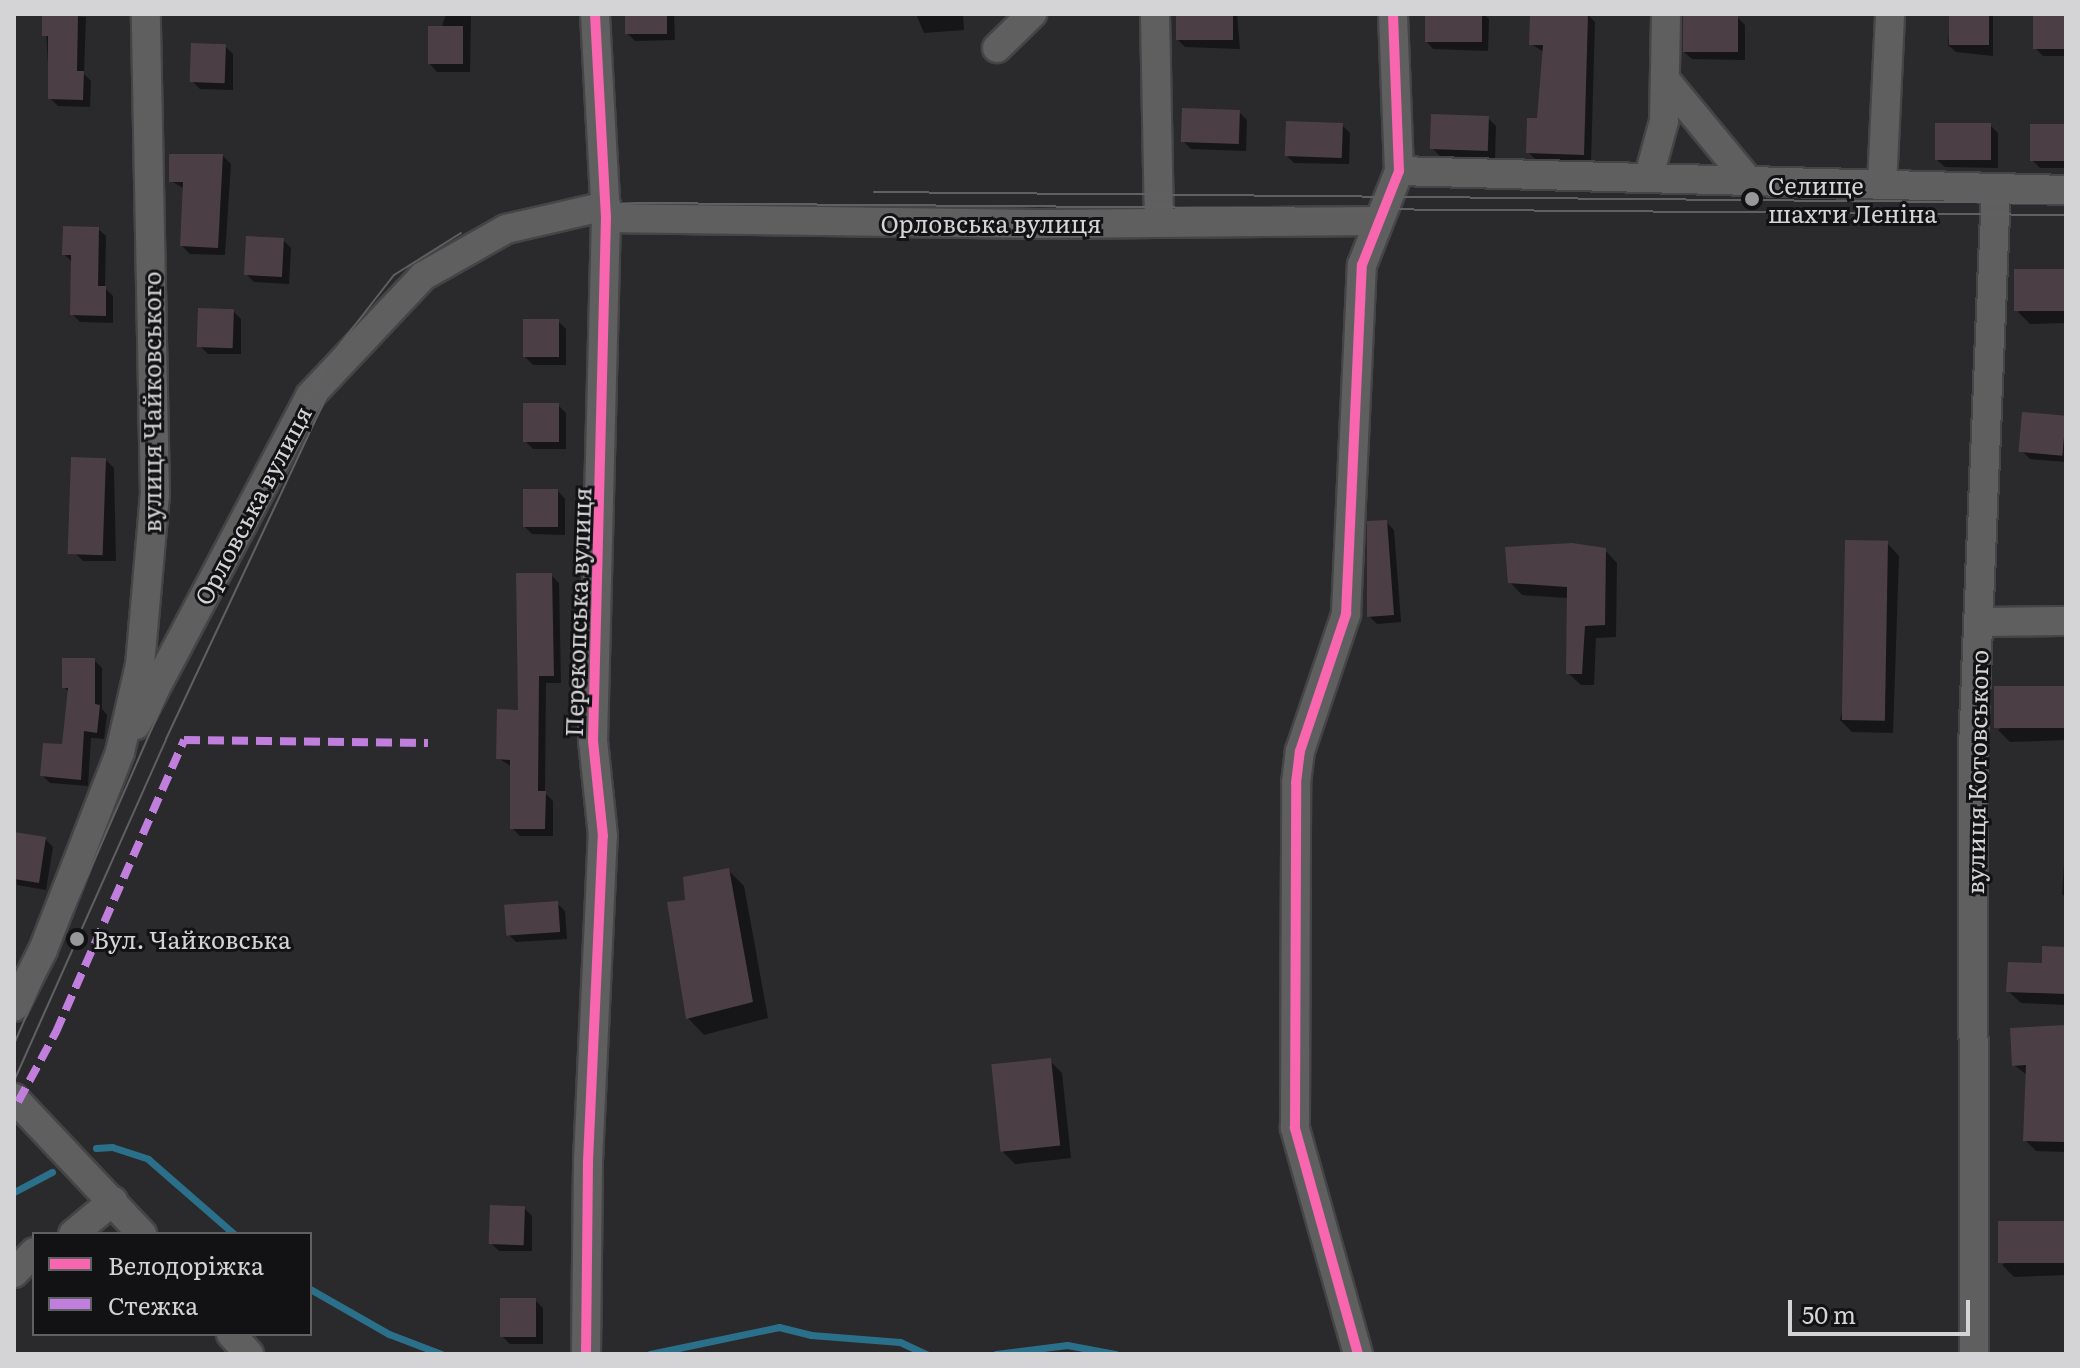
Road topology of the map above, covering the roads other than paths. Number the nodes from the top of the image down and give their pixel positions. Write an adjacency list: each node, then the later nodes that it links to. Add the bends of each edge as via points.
1 (146, 14): 21 (street, вулиця Чайковського, via 155,495 140,665)
2 (595, 14): 16 (street, Перекопська вулиця)
3 (1032, 14): 8 (street)
4 (1155, 14): 18 (street)
5 (1393, 14): 10 (street)
6 (1666, 14): 9 (street)
7 (1890, 14): 13 (street)
8 (997, 48)
9 (1667, 82): 11 (street, via 1661,142); 12 (street)
10 (1399, 171): 11 (street); 17 (street)
11 (1649, 176): 12 (street)
12 (1747, 179): 13 (street)
13 (1882, 185): 14 (street)
14 (1996, 190): 15 (street); 20 (street, вулиця Котовського)
15 (2066, 190)
16 (606, 212): 18 (street, Орловська вулиця); 21 (street, Орловська вулиця, via 506,229 423,276 310,396); 31 (street, Перекопська вулиця, via 593,741 603,836 588,1161)
17 (1375, 221): 18 (street, Орловська вулиця); 32 (street, via 1362,265 1346,614 1300,751 1296,783 1295,1128)
18 (1159, 223)
19 (2066, 621): 20 (street)
20 (1979, 622): 33 (street, вулиця Котовського, via 1973,748)
21 (115, 765): 22 (street, вулиця Чайковського, via 43,950)
22 (14, 1007)
23 (14, 1098): 24 (street)
24 (113, 1201): 25 (street); 26 (street)
25 (75, 1232)
26 (140, 1232)
27 (32, 1254): 28 (street)
28 (14, 1273)
29 (233, 1336): 30 (street)
30 (249, 1354)
31 (586, 1354)
32 (1358, 1354)
33 (1974, 1354)

